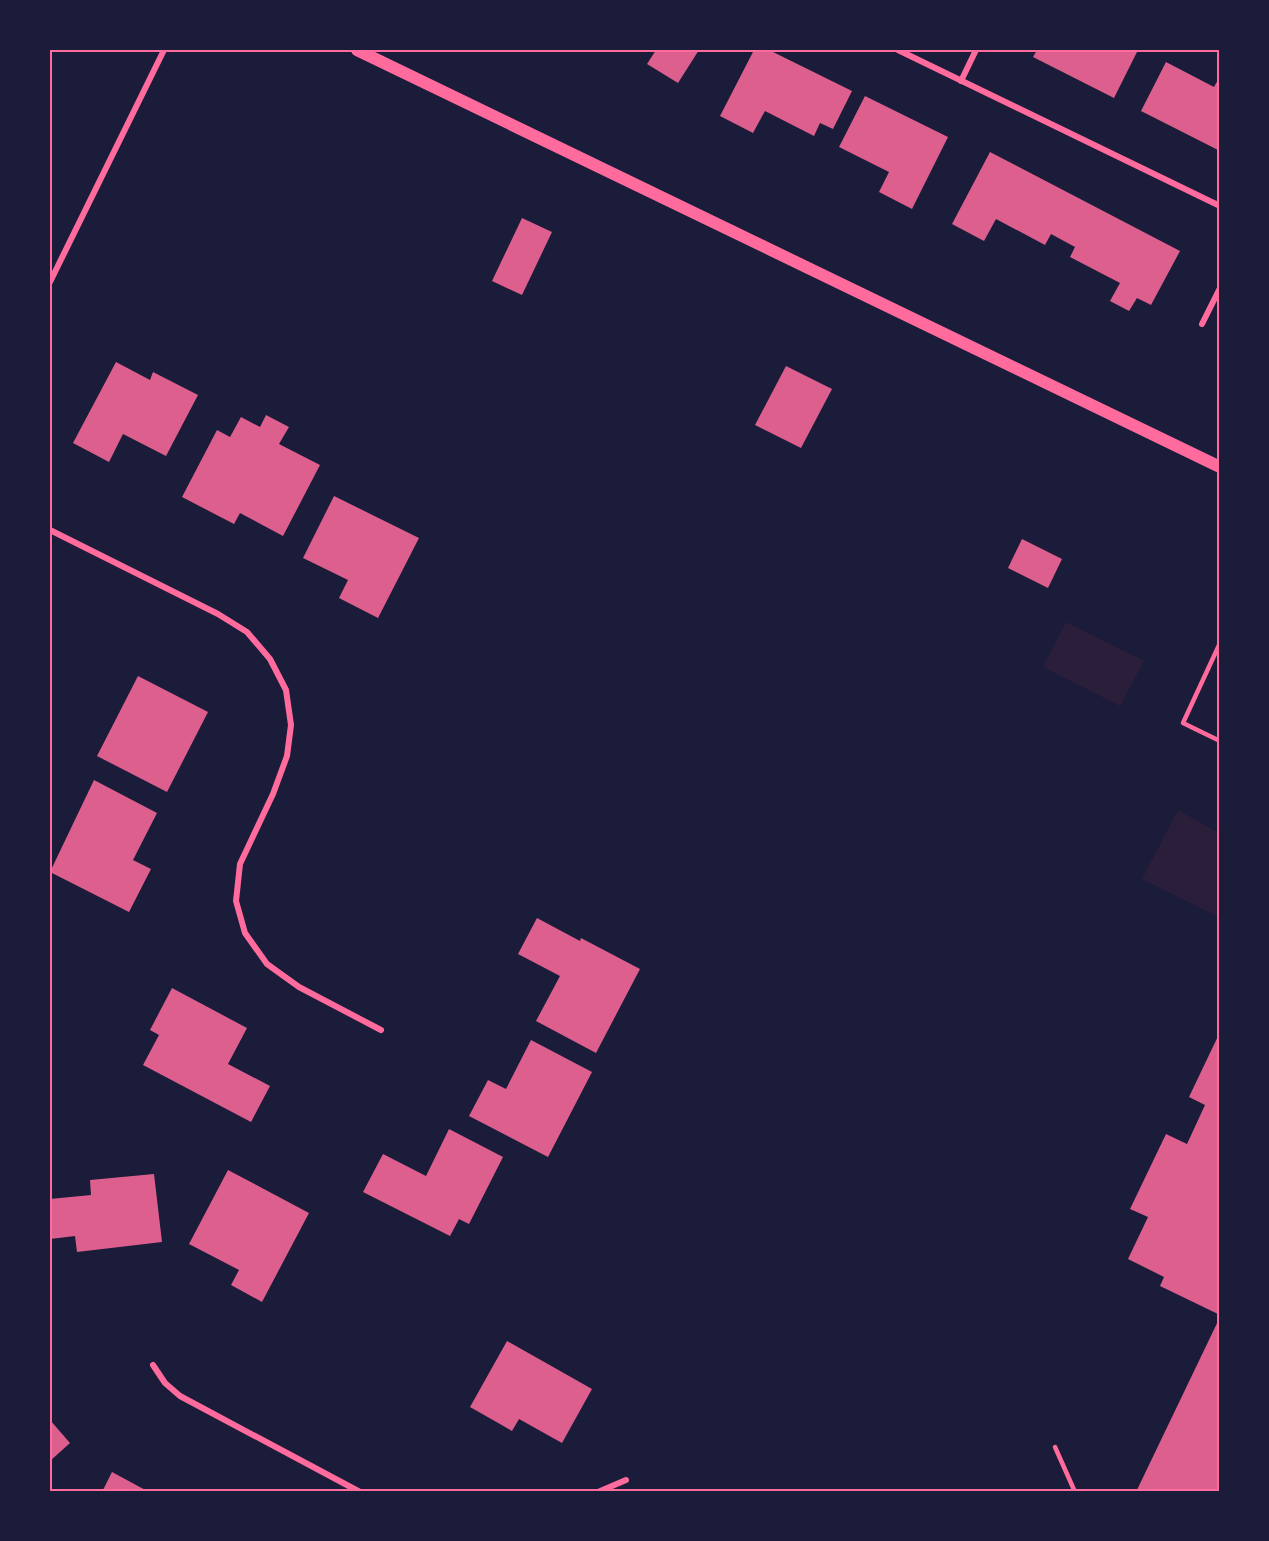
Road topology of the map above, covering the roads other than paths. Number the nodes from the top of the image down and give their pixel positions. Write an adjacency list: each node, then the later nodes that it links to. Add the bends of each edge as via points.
1 (164, 50): 7 (street)
2 (357, 50): 10 (main road)
3 (898, 50): 5 (street)
4 (976, 50): 5 (street)
5 (961, 81): 6 (street)
6 (1220, 206)
7 (50, 282)
8 (1220, 288): 9 (street)
9 (1202, 324)
10 (1220, 467)
11 (50, 530): 14 (street, via 218,614 247,632 270,659 286,690 291,724 287,756 240,864 236,901 242,922 267,964 299,987)
12 (1220, 643): 13 (lane, via 1183,723)
13 (1220, 741)
14 (381, 1030)
15 (153, 1365): 18 (street, via 180,1396)
16 (1055, 1447): 20 (lane)
17 (626, 1480): 19 (street)
18 (360, 1491)
19 (598, 1491)
20 (1075, 1491)

